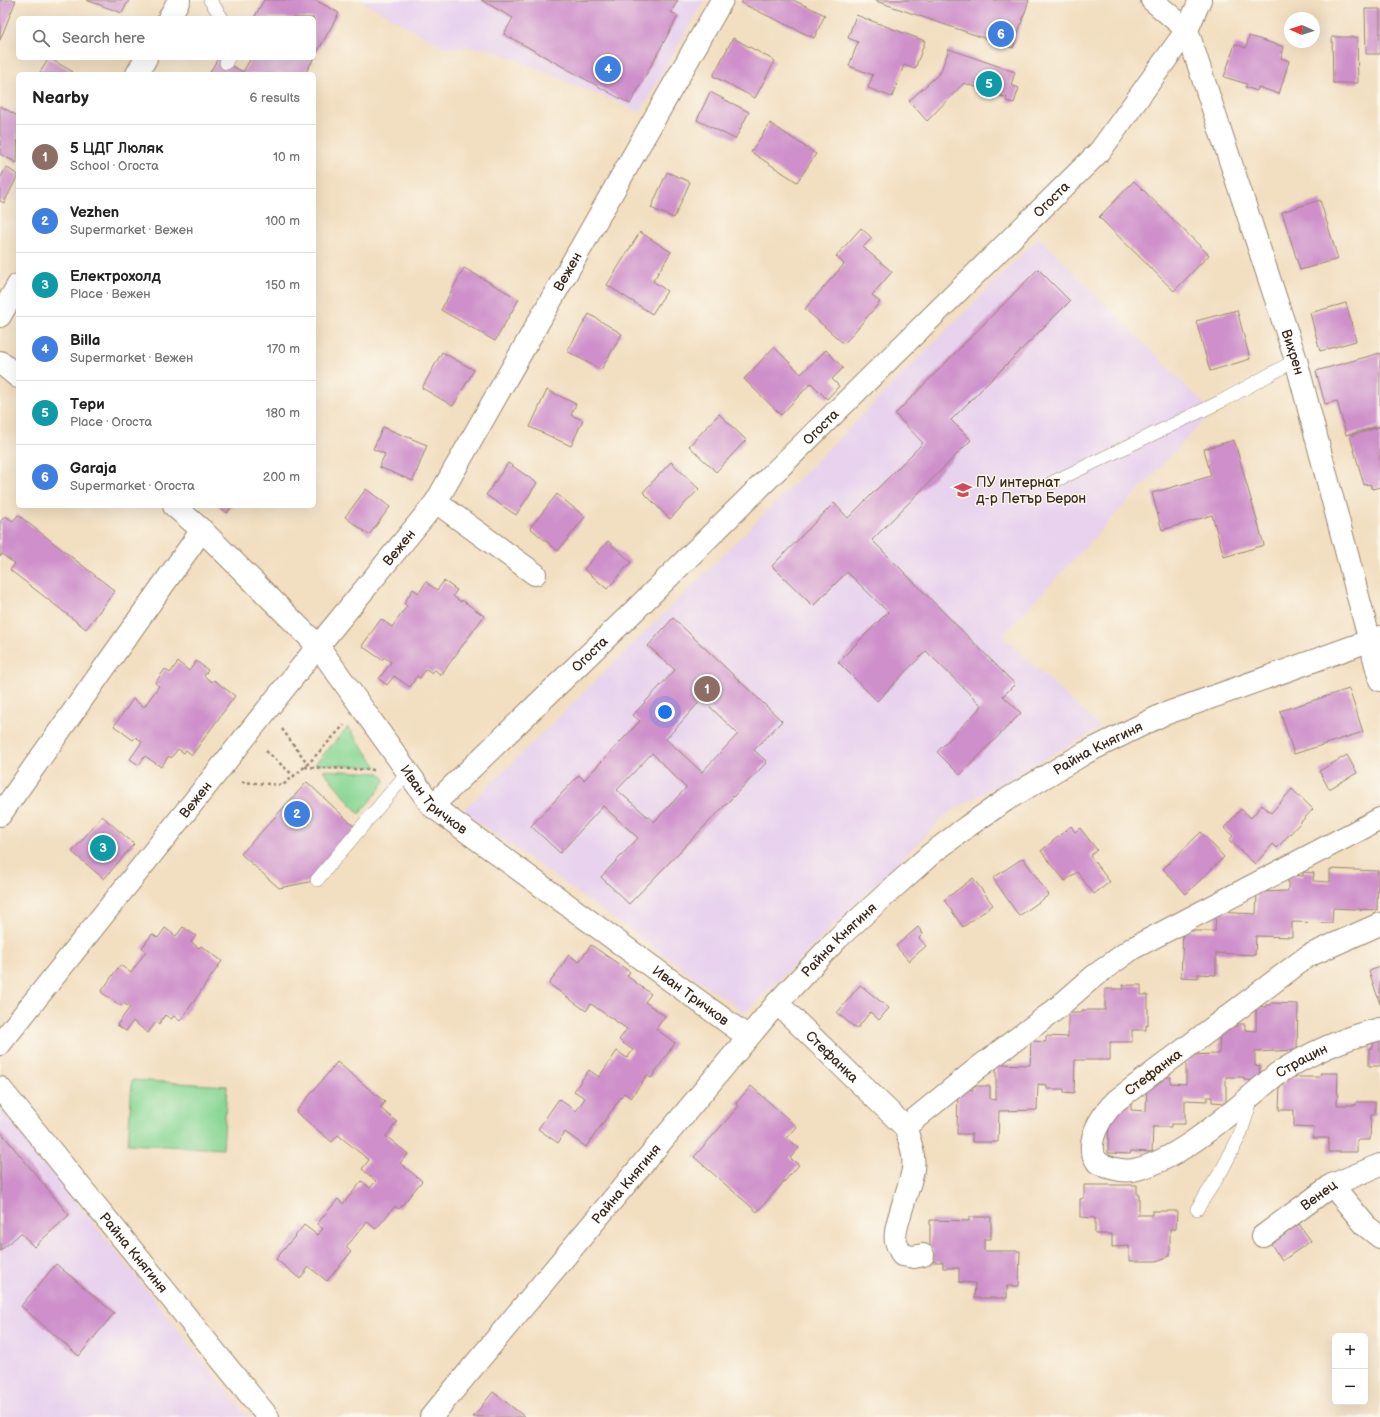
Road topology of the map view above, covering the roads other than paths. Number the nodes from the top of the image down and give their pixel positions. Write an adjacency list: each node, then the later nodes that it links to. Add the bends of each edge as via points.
1 (179, 0): 6 (street)
2 (210, 0): 7 (lane)
3 (722, 0): 17 (street, Вежен)
4 (1152, 0): 8 (street)
5 (1200, 0): 8 (street, Огоста)
6 (170, 16)
7 (221, 16)
8 (1187, 30): 13 (street, Вихрен); 25 (street, Огоста, via 1100,151 629,616)
9 (145, 60): 10 (street)
10 (138, 72)
11 (16, 288): 12 (street)
12 (0, 316)
13 (1296, 360): 16 (lane, via 1222,401); 21 (street, Вихрен)
14 (0, 362): 15 (street)
15 (16, 374)
16 (1051, 483)
17 (436, 502): 20 (street); 22 (street, Вежен)
18 (176, 508): 19 (street, Иван Тричков)
19 (202, 530): 22 (street, Иван Тричков); 26 (street)
20 (535, 574)
21 (1375, 639): 23 (street, Вихрен); 30 (street, Райна Княгиня, via 1162,715 1086,753 1006,800 931,854 838,938)
22 (318, 646): 24 (street, Иван Тричков); 33 (street, Вежен)
23 (1380, 680)
24 (408, 772): 25 (street, Иван Тричков); 28 (lane)
25 (432, 806): 32 (street, Иван Тричков)
26 (0, 815)
27 (1380, 819): 37 (street, via 1134,948 1093,977 1055,1010)
28 (317, 880)
29 (1380, 924): 36 (street, Стефанка, via 1308,956 1117,1100 1107,1108 1101,1120 1092,1152 1098,1163 1113,1169 1132,1170 1150,1166 1202,1136)
30 (777, 1003): 32 (street, Райна Княгиня); 37 (street, Стефанка)
31 (1380, 1029): 35 (street, Страцин, via 1307,1056 1277,1074)
32 (748, 1037): 45 (street, Райна Княгиня)
33 (0, 1044)
34 (0, 1088): 44 (street, Райна Княгиня)
35 (1253, 1094): 36 (street, Страцин); 40 (lane, via 1240,1135 1222,1170)
36 (1233, 1109)
37 (905, 1127): 43 (street, via 912,1147 913,1169 895,1240 902,1255)
38 (1380, 1165): 39 (street, Венец)
39 (1332, 1185): 41 (street, Венец); 42 (street, via 1366,1226)
40 (1197, 1209)
41 (1263, 1236)
42 (1380, 1237)
43 (924, 1255)
44 (268, 1417)
45 (431, 1417)

